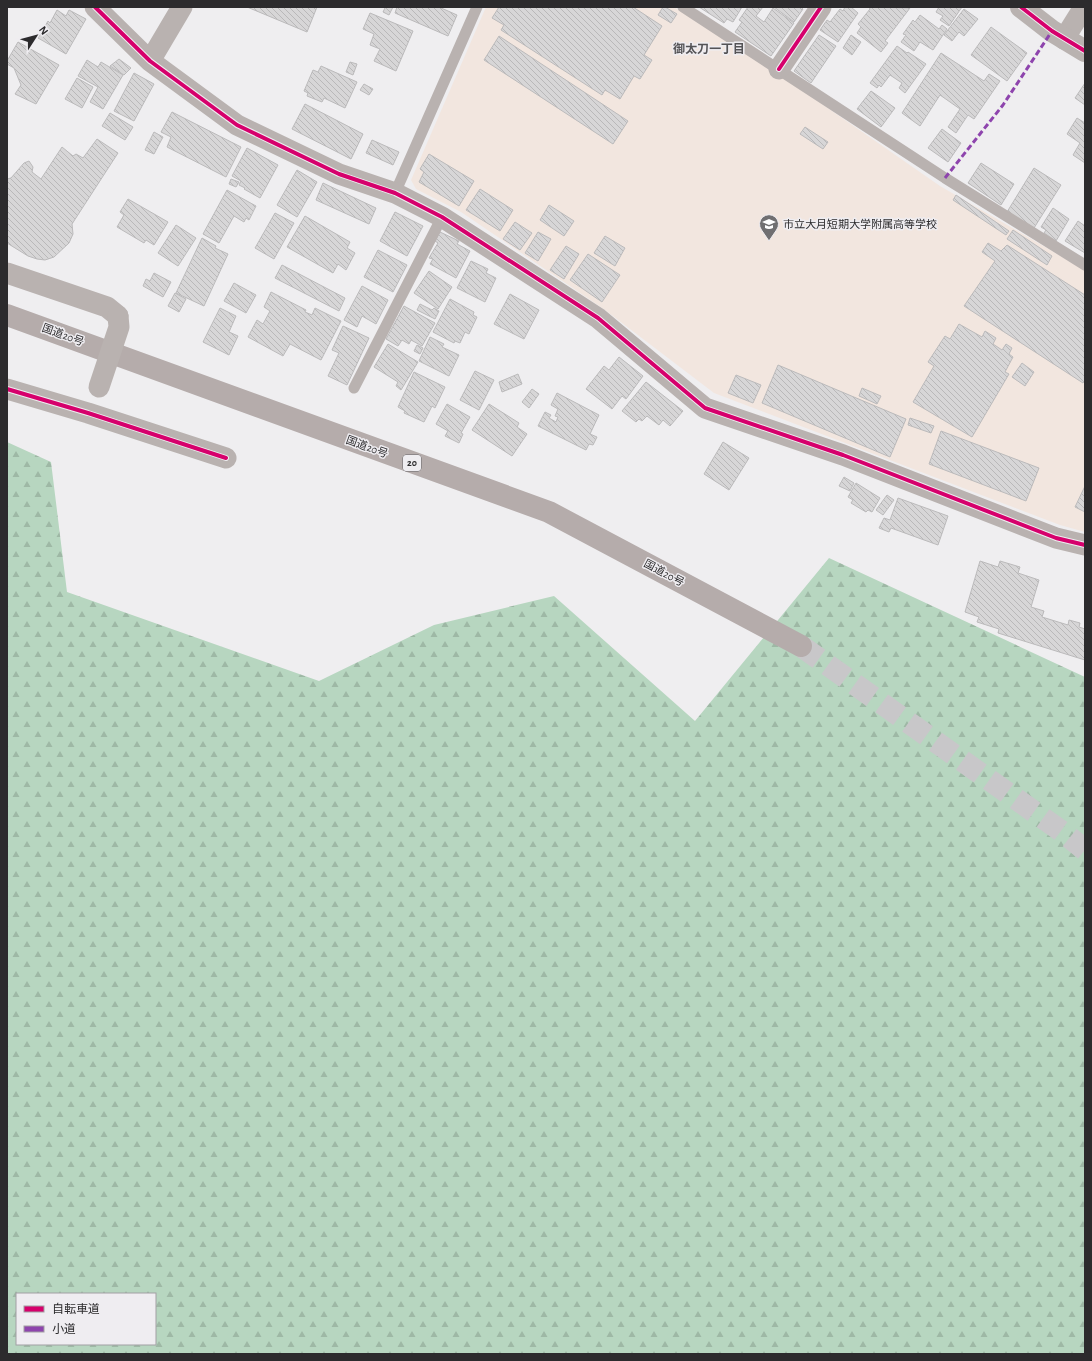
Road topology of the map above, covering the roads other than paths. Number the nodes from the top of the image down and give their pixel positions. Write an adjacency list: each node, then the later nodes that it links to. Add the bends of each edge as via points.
1 (95, 7): 10 (street)
2 (182, 7): 10 (street)
3 (477, 7): 12 (lane)
4 (683, 7): 11 (lane)
5 (821, 7): 11 (street)
6 (1021, 7): 8 (street)
7 (1084, 7): 8 (street)
8 (1064, 39): 9 (street)
9 (1085, 51)
10 (150, 61): 12 (street, via 237,125 339,174)
11 (779, 69): 14 (lane, via 945,178)
12 (395, 193): 13 (street)
13 (442, 217): 17 (lane); 21 (street, via 598,318 705,408 843,455 1056,538)
14 (1085, 265)
15 (7, 273): 19 (street, bridge, via 107,307 118,316 119,327)
16 (7, 315): 22 (highway, 国道20号 / 20, via 549,512)
17 (354, 388)
18 (7, 389): 19 (street)
19 (88, 413): 20 (street)
20 (226, 458)
21 (1085, 545)
22 (801, 646)

